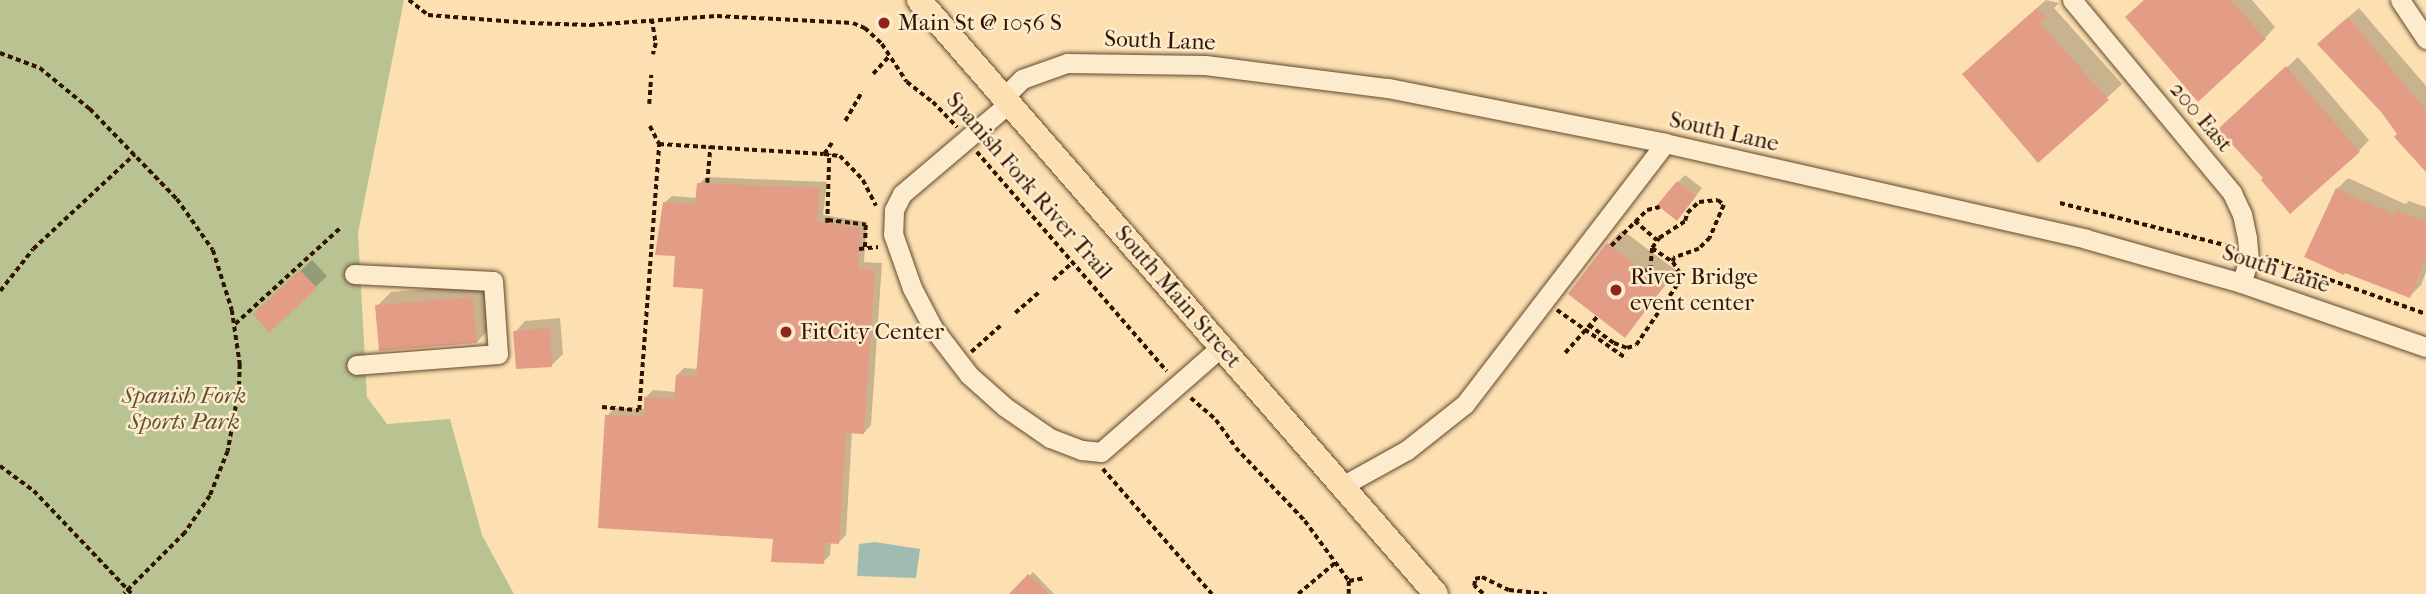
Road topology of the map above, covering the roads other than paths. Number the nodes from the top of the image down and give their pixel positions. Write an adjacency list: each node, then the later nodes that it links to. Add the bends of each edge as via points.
1 (919, 0): 5 (main road, South Main Street)
2 (2400, 0): 4 (street)
3 (2075, 1): 8 (street, 200 East, via 2232,193 2248,238 2249,260)
4 (2426, 39)
5 (1005, 101): 6 (street, South Lane, via 1022,79 1067,64 1205,65 1388,88); 9 (main road, South Main Street); 9 (street, South Lane, via 902,194 894,210 893,234 912,288 969,375 1050,438 1101,452)
6 (1665, 143): 8 (street, South Lane, via 2086,239); 12 (street, via 1465,404 1407,450)
7 (354, 274): 11 (street, via 493,281 498,354)
8 (2241, 283): 10 (street, South Lane)
9 (1222, 347): 12 (main road, South Main Street)
10 (2426, 347)
11 (356, 365)
12 (1342, 486): 13 (main road, South Main Street)
13 (1436, 594)

